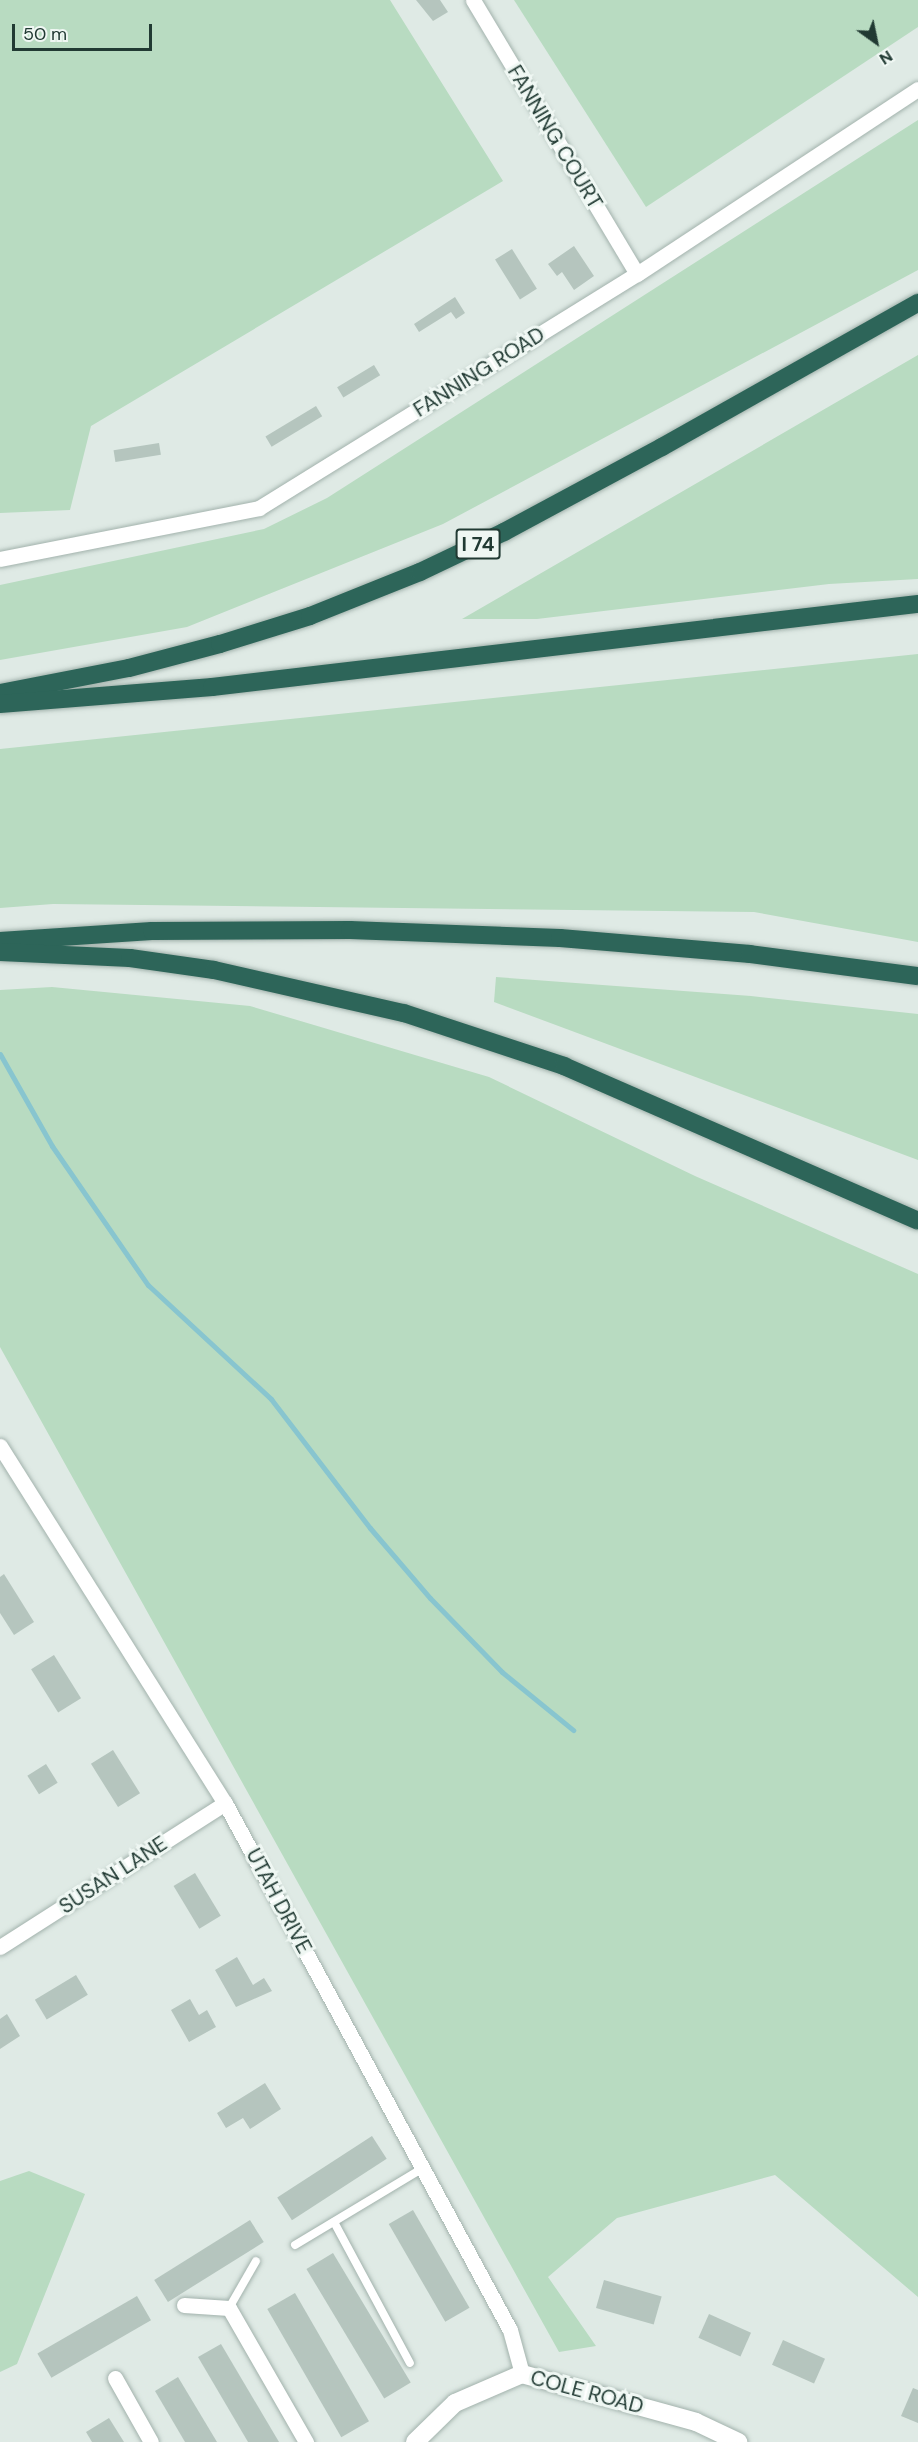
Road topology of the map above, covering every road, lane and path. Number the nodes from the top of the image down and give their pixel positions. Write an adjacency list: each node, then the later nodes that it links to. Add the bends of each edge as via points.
1 (473, 0): 3 (street, FANNING COURT)
2 (918, 89): 3 (street, FANNING ROAD)
3 (637, 274): 5 (street, FANNING ROAD, via 259,508)
4 (918, 303): 7 (highway, I 74, via 630,464 420,572 310,616 220,644 129,668)
5 (0, 559)
6 (918, 604): 8 (highway, via 212,687)
7 (0, 693)
8 (0, 704)
9 (0, 941): 11 (highway, via 152,931 350,930 513,936 750,954)
10 (0, 952): 12 (highway, via 130,958 214,970 404,1013 564,1066)
11 (918, 976)
12 (918, 1221)
13 (0, 1446): 14 (street, UTAH DRIVE)
14 (225, 1803): 15 (street, SUSAN LANE); 16 (street, UTAH DRIVE)
15 (0, 1947)
16 (423, 2168): 17 (lane); 23 (street, UTAH DRIVE, via 510,2330)
17 (334, 2222): 18 (lane); 22 (lane)
18 (295, 2245)
19 (256, 2262): 21 (lane)
20 (184, 2305): 21 (street)
21 (229, 2308): 26 (street)
22 (410, 2363)
23 (522, 2374): 27 (street, COLE ROAD, via 455,2403); 28 (street, COLE ROAD, via 696,2422)
24 (115, 2378): 25 (street)
25 (151, 2442)
26 (306, 2442)
27 (415, 2442)
28 (738, 2442)

